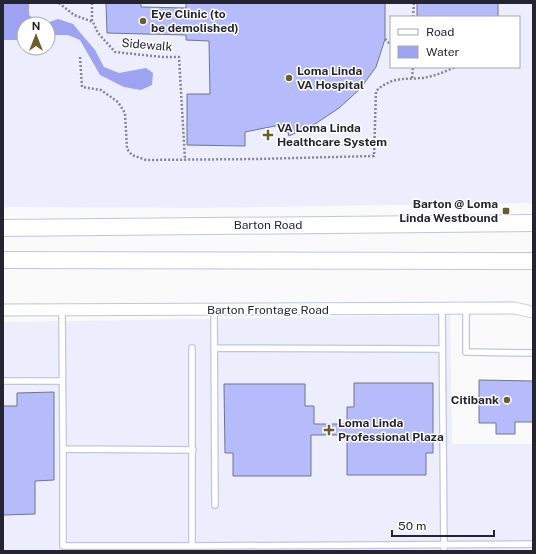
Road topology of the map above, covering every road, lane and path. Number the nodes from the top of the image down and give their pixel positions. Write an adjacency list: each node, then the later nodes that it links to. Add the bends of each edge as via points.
1 (59, 3): 5 (path, via 74,15)
2 (92, 3): 5 (path, Sidewalk)
3 (414, 3): 4 (path)
4 (413, 16)
5 (93, 22): 12 (path, Sidewalk, via 98,33 115,52 179,57)
6 (385, 39): 7 (path)
7 (390, 44)
8 (80, 57): 12 (path, via 82,87 101,90 118,102 125,113 127,149 132,155 146,160)
9 (413, 68): 11 (path)
10 (453, 68): 11 (path, via 432,76)
11 (412, 78): 12 (path, via 402,78 384,84 376,91 374,156)
12 (185, 160)
13 (533, 223): 14 (main road, Barton Road)
14 (3, 228)
15 (3, 260): 16 (main road)
16 (533, 261)
17 (442, 309): 18 (street, Barton Frontage Road); 21 (street, Barton Frontage Road); 25 (lane)
18 (466, 309): 22 (street, Barton Frontage Road, via 514,308); 26 (lane, via 466,352)
19 (3, 310): 20 (street, Barton Frontage Road)
20 (62, 310): 21 (street, Barton Frontage Road); 28 (lane)
21 (214, 310): 24 (lane)
22 (533, 312)
23 (192, 348): 30 (lane)
24 (214, 348): 25 (lane); 31 (lane)
25 (442, 349): 34 (lane)
26 (533, 353)
27 (3, 381): 28 (lane)
28 (62, 381): 29 (lane)
29 (63, 449): 30 (lane); 33 (lane, via 63,546)
30 (193, 450): 33 (lane)
31 (215, 505)
32 (533, 544): 34 (lane)
33 (192, 546): 34 (lane)
34 (444, 548)

